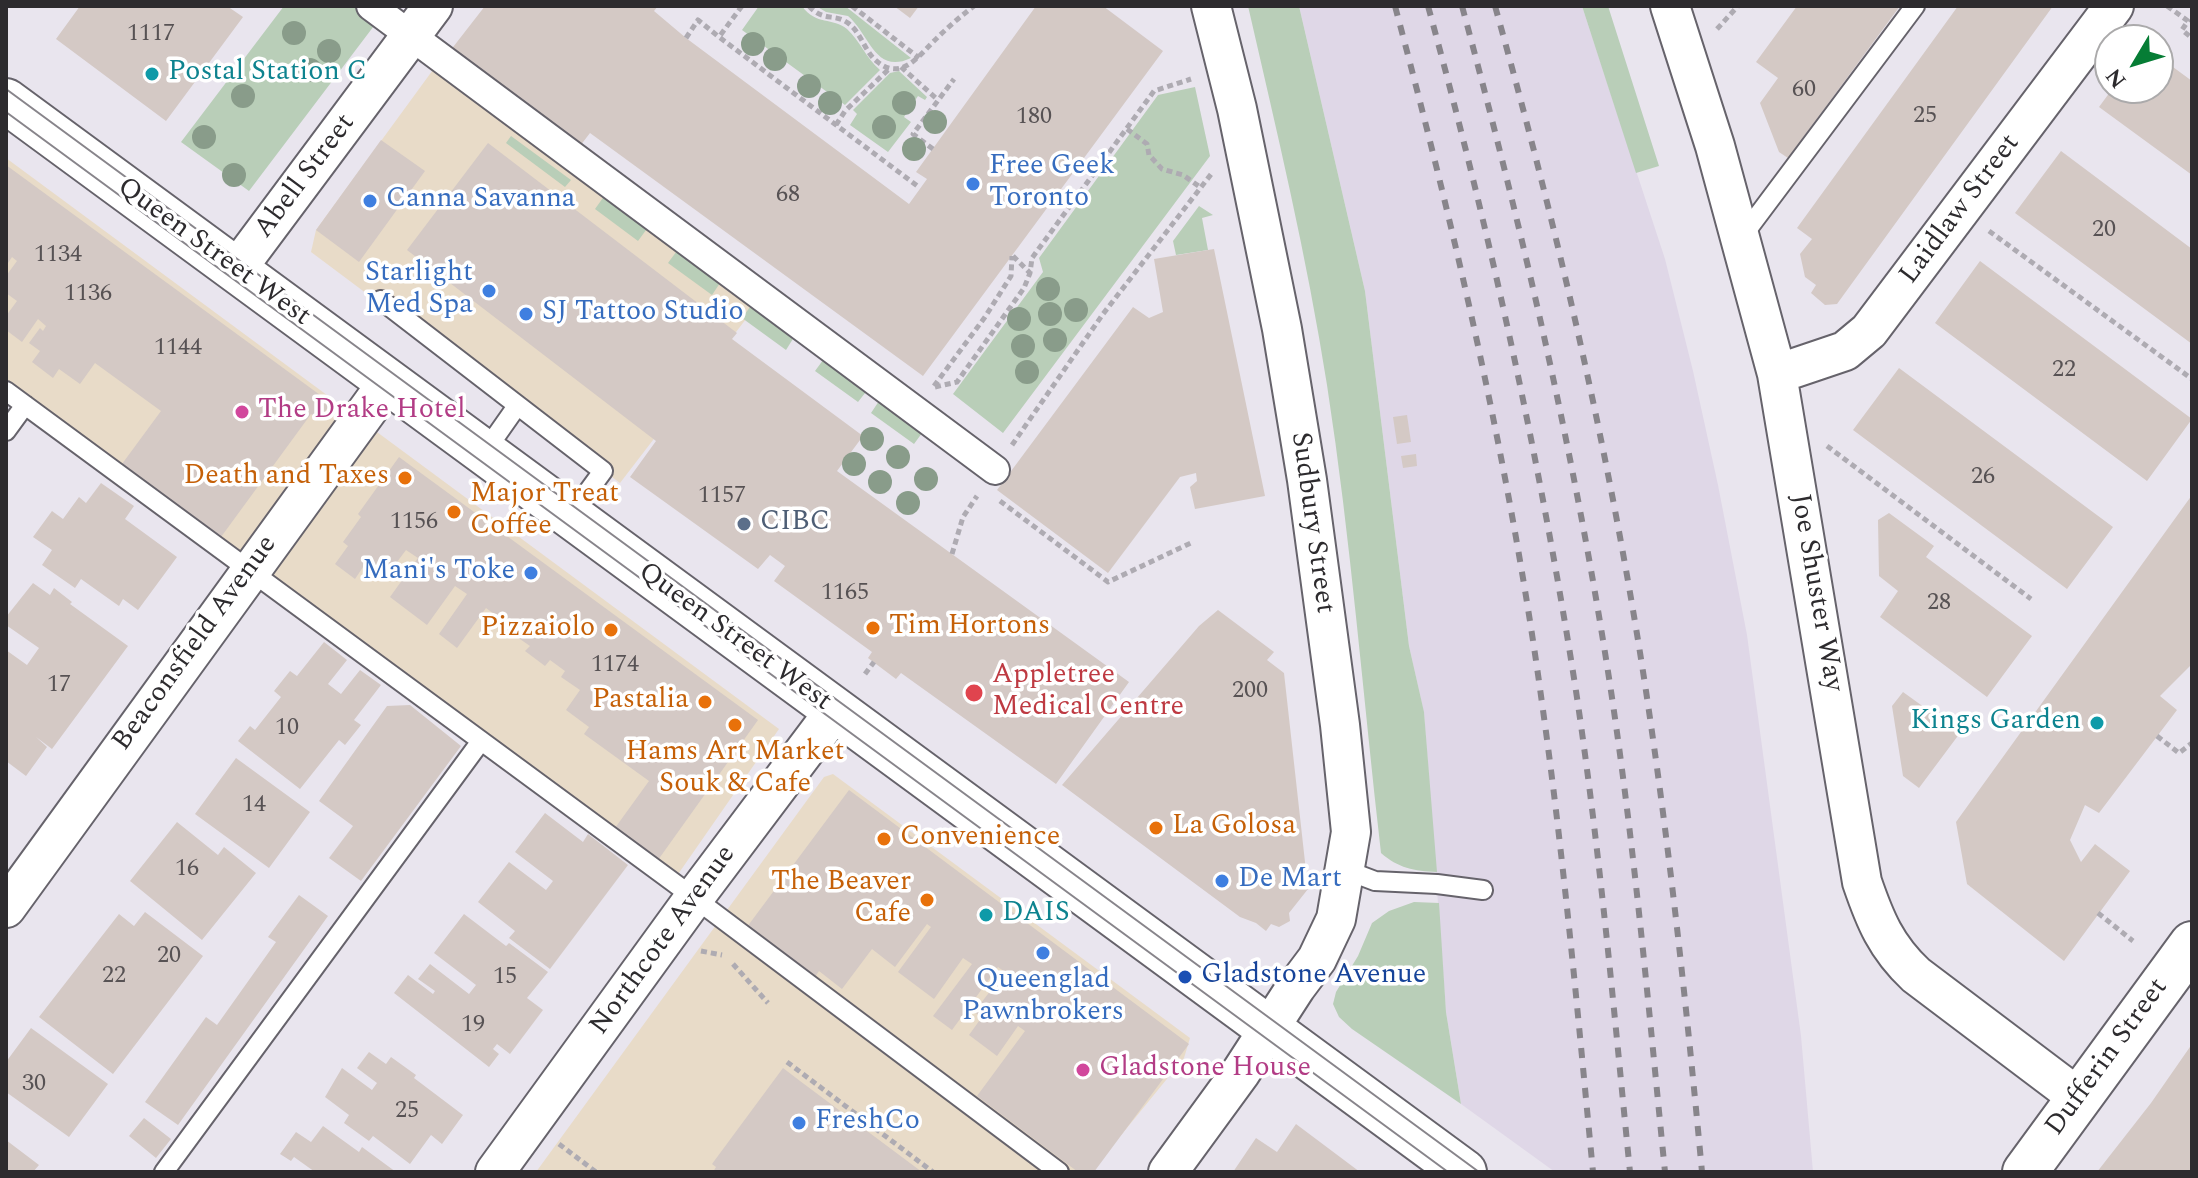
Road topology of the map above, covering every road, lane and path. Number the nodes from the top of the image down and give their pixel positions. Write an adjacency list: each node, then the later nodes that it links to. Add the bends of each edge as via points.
1 (371, 6): 12 (street)
2 (742, 6): 14 (path)
3 (809, 6): 19 (path, via 817,15 847,23 877,62)
4 (852, 6): 17 (path)
5 (974, 6): 17 (path)
6 (1211, 6): 56 (street, Sudbury Street, via 1282,329 1307,480 1351,832)
7 (1670, 6): 31 (street, Joe Shuster Way)
8 (1738, 6): 13 (path)
9 (1915, 6): 31 (lane)
10 (2114, 6): 35 (street, Laidlaw Street, via 1869,331 1845,351)
11 (2167, 6): 16 (path, via 2188,21 2182,30)
12 (422, 21): 32 (street, Abell Street); 44 (street)
13 (1717, 30)
14 (719, 37): 15 (path, via 698,20); 24 (path)
15 (686, 38)
16 (2192, 38)
17 (919, 58): 18 (path)
18 (901, 67): 19 (path); 22 (path)
19 (889, 69): 24 (path)
20 (1199, 76): 25 (path, via 1154,91)
21 (954, 79): 22 (path)
22 (938, 100): 26 (path, via 913,134)
23 (6, 101): 32 (main road, Queen Street West)
24 (836, 125): 29 (path)
25 (1127, 129): 28 (path, via 1147,144 1162,169); 33 (path, via 1032,258)
26 (933, 149)
27 (1219, 162): 28 (path)
28 (1200, 187): 44 (path, via 1103,314)
29 (920, 188)
30 (1982, 226): 36 (path)
31 (1741, 238): 35 (street, Joe Shuster Way)
32 (236, 270): 37 (main road, Queen Street West)
33 (1030, 273): 33 (path, via 1012,256 1011,276 934,387 957,382)
34 (381, 300): 40 (lane)
35 (1777, 374): 71 (street, Joe Shuster Way, via 1862,882 1872,913 1896,956 1916,975)
36 (2192, 379)
37 (388, 382): 43 (main road, Queen Street West); 48 (street, Beaconsfield Avenue)
38 (6, 391): 39 (lane)
39 (25, 405): 41 (lane); 48 (lane)
40 (517, 406): 43 (lane); 45 (lane, via 603,471)
41 (6, 431)
42 (1815, 438): 49 (path)
43 (484, 453): 45 (main road, Queen Street West)
44 (989, 479): 46 (path, via 1108,582); 47 (path, via 963,517)
45 (570, 516): 52 (main road, Queen Street West)
46 (1191, 543)
47 (952, 554)
48 (250, 569): 54 (lane); 59 (street, Beaconsfield Avenue)
49 (2031, 599)
50 (874, 662): 51 (path)
51 (865, 674)
52 (834, 712): 58 (street, Northcote Avenue); 67 (main road, Queen Street West)
53 (2157, 736): 55 (path, via 2179,753)
54 (481, 741): 58 (lane); 73 (lane)
55 (2192, 743)
56 (1346, 870): 57 (lane, via 1375,881); 67 (street, Sudbury Street, via 1336,919 1324,946)
57 (1483, 890)
58 (694, 898): 74 (street, Northcote Avenue); 77 (lane)
59 (6, 908)
60 (2098, 913): 61 (path)
61 (2133, 941)
62 (2192, 944): 71 (main road, Dufferin Street)
63 (692, 950): 64 (path)
64 (721, 955)
65 (732, 963): 66 (path)
66 (768, 1003)
67 (1271, 1029): 78 (street); 79 (main road, Queen Street West)
68 (787, 1062): 69 (path)
69 (805, 1075): 70 (path); 76 (path)
70 (800, 1081)
71 (2079, 1098): 80 (main road, Dufferin Street)
72 (552, 1138): 75 (path)
73 (164, 1172)
74 (495, 1172)
75 (596, 1172)
76 (933, 1172)
77 (1059, 1172)
78 (1168, 1172)
79 (1464, 1172)
80 (2025, 1172)

